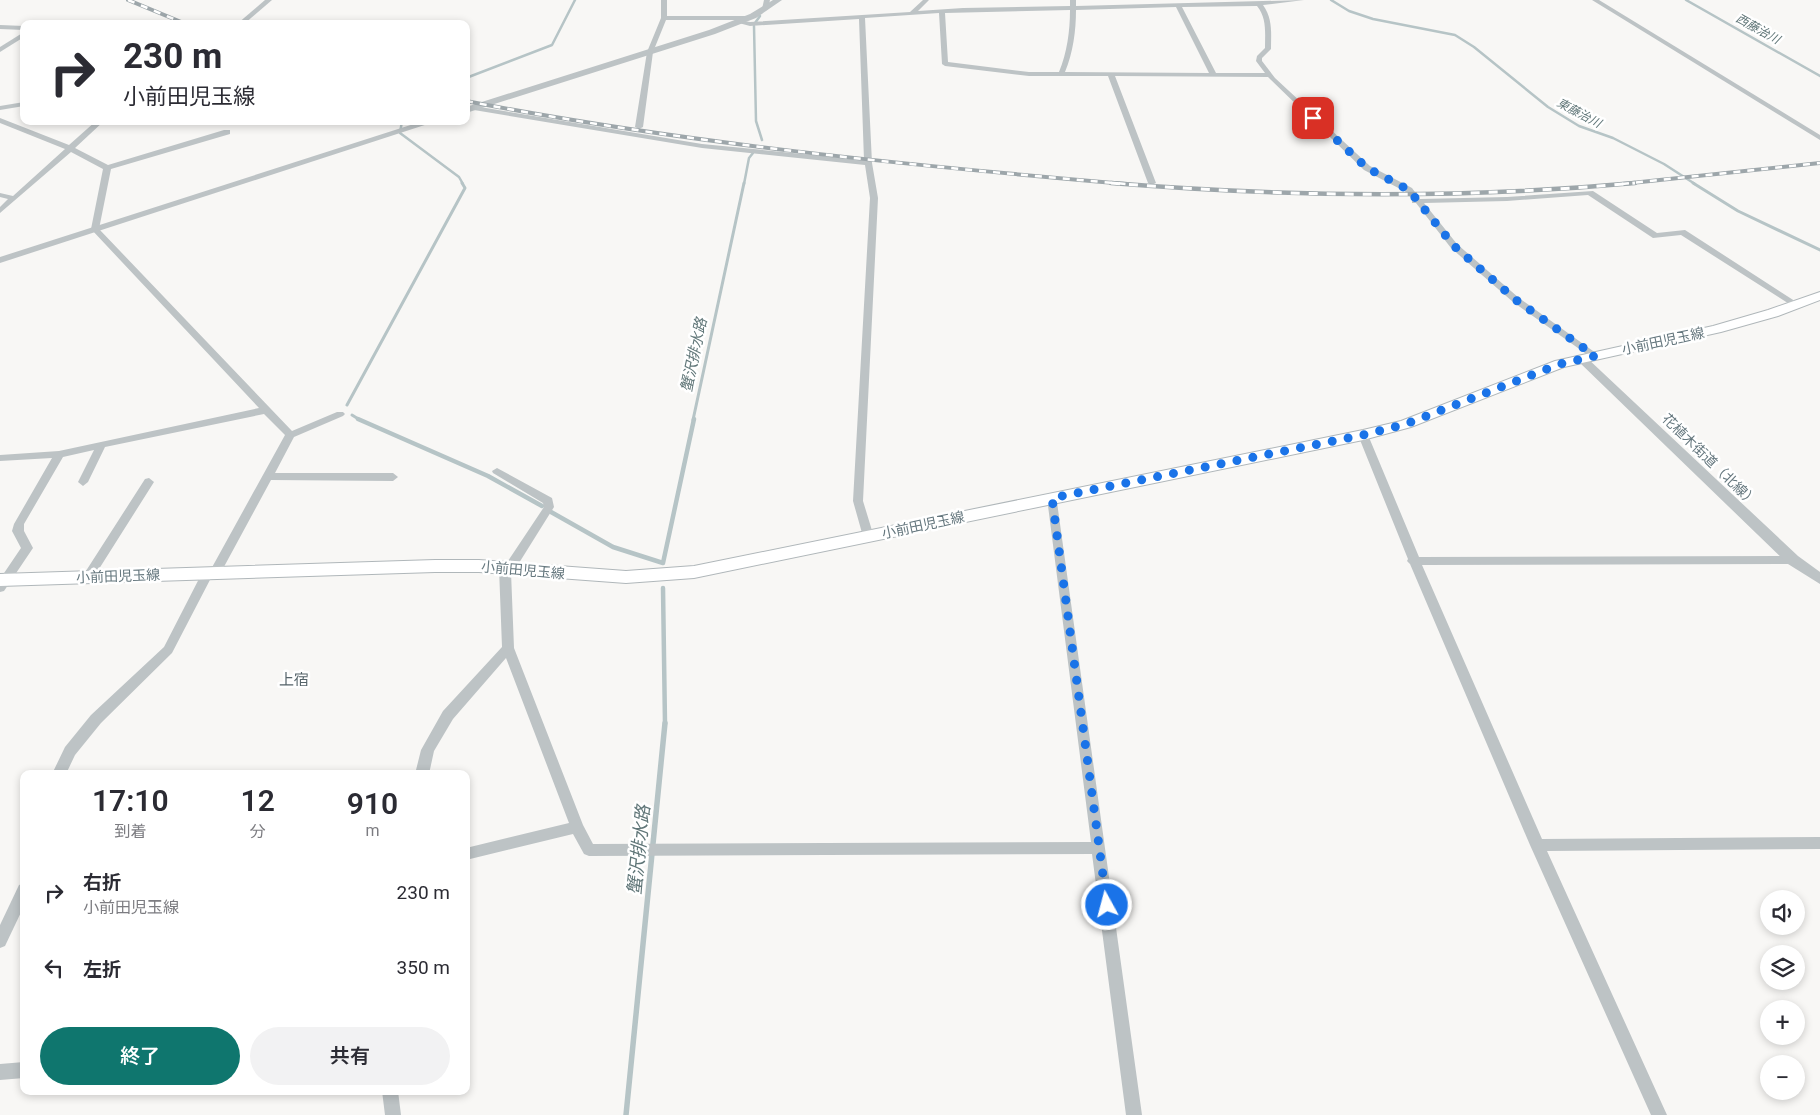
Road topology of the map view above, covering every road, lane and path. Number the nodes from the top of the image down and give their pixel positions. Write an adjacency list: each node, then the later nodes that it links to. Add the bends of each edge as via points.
1 (269, 0): 18 (street)
2 (664, 0): 16 (street)
3 (767, 0): 12 (street)
4 (778, 0): 12 (street)
5 (926, 0): 14 (street)
6 (1073, 0): 11 (street)
7 (1302, 0): 9 (street)
8 (1595, 0): 37 (street)
9 (1256, 2): 10 (street); 27 (street, via 1266,13 1268,28 1268,49 1259,61)
10 (1178, 6): 11 (street); 28 (street)
11 (1072, 8): 13 (street); 25 (street, via 1067,60)
12 (765, 9): 17 (street)
13 (942, 11): 14 (street); 25 (street, via 945,64)
14 (912, 13): 15 (street)
15 (862, 17): 19 (street); 39 (street)
16 (664, 18): 17 (street); 24 (street)
17 (749, 18): 19 (street)
18 (245, 20)
19 (738, 22): 24 (street)
20 (0, 28): 21 (street)
21 (20, 28)
22 (20, 37): 23 (street)
23 (0, 50)
24 (650, 52): 31 (street); 35 (street)
25 (1061, 75): 26 (street)
26 (1111, 75): 28 (street); 41 (street)
27 (1270, 75): 28 (street); 44 (street, via 1367,168 1409,190)
28 (1214, 76)
29 (20, 105): 30 (street)
30 (0, 108)
31 (470, 109): 39 (street, via 692,144)
32 (0, 120): 38 (street)
33 (97, 125): 38 (street)
34 (420, 125): 46 (street)
35 (639, 127)
36 (226, 132): 40 (street)
37 (1818, 135)
38 (72, 149): 40 (street); 43 (street)
39 (868, 163): 64 (street, via 874,198 858,501)
40 (108, 168): 46 (street)
41 (1152, 183)
42 (0, 195): 43 (street)
43 (13, 198): 45 (street)
44 (1415, 201): 49 (street, via 1590,193 1656,236 1682,232); 50 (street, via 1454,246)
45 (0, 211)
46 (95, 229): 47 (street); 51 (street)
47 (0, 260)
48 (1820, 296): 49 (main road, 小前田児玉線)
49 (1796, 305): 50 (main road, 小前田児玉線, via 1716,329)
50 (1589, 357): 54 (main road, 小前田児玉線, via 1532,374 1406,424); 65 (street, 花植木街道（北線）)
51 (266, 410): 53 (street); 55 (street)
52 (340, 414): 53 (street)
53 (290, 435): 59 (street)
54 (1363, 435): 63 (main road, 小前田児玉線); 66 (street)
55 (102, 444): 56 (street); 61 (street)
56 (59, 454): 57 (street); 71 (street, via 19,524 18,531 27,548)
57 (0, 458)
58 (497, 472): 67 (street, via 548,501 548,507)
59 (268, 476): 60 (street); 68 (street)
60 (393, 477)
61 (83, 482)
62 (149, 482): 69 (street)
63 (1052, 498): 64 (main road, 小前田児玉線); 78 (street)
64 (868, 537): 67 (main road, 小前田児玉線, via 694,572 655,576 586,575)
65 (1793, 560): 66 (street); 70 (street, 花植木街道（北線）)
66 (1413, 561): 77 (street)
67 (508, 568): 68 (main road, 小前田児玉線, via 435,566); 72 (street)
68 (211, 573): 69 (main road, 小前田児玉線); 73 (street, via 168,650 96,719 70,751)
69 (88, 577): 71 (main road, 小前田児玉線)
70 (1820, 579)
71 (2, 583)
72 (508, 648): 74 (street, via 448,715 428,750); 75 (street)
73 (60, 770)
74 (423, 770)
75 (577, 827): 78 (street, via 589,850); 79 (street)
76 (1820, 843): 77 (street)
77 (1537, 845): 87 (street)
78 (1099, 848): 86 (street)
79 (470, 853)
80 (20, 898): 81 (street)
81 (0, 941)
82 (20, 1070): 83 (street)
83 (0, 1072)
84 (391, 1095): 85 (street)
85 (394, 1115)
86 (1134, 1115)
87 (1659, 1115)

